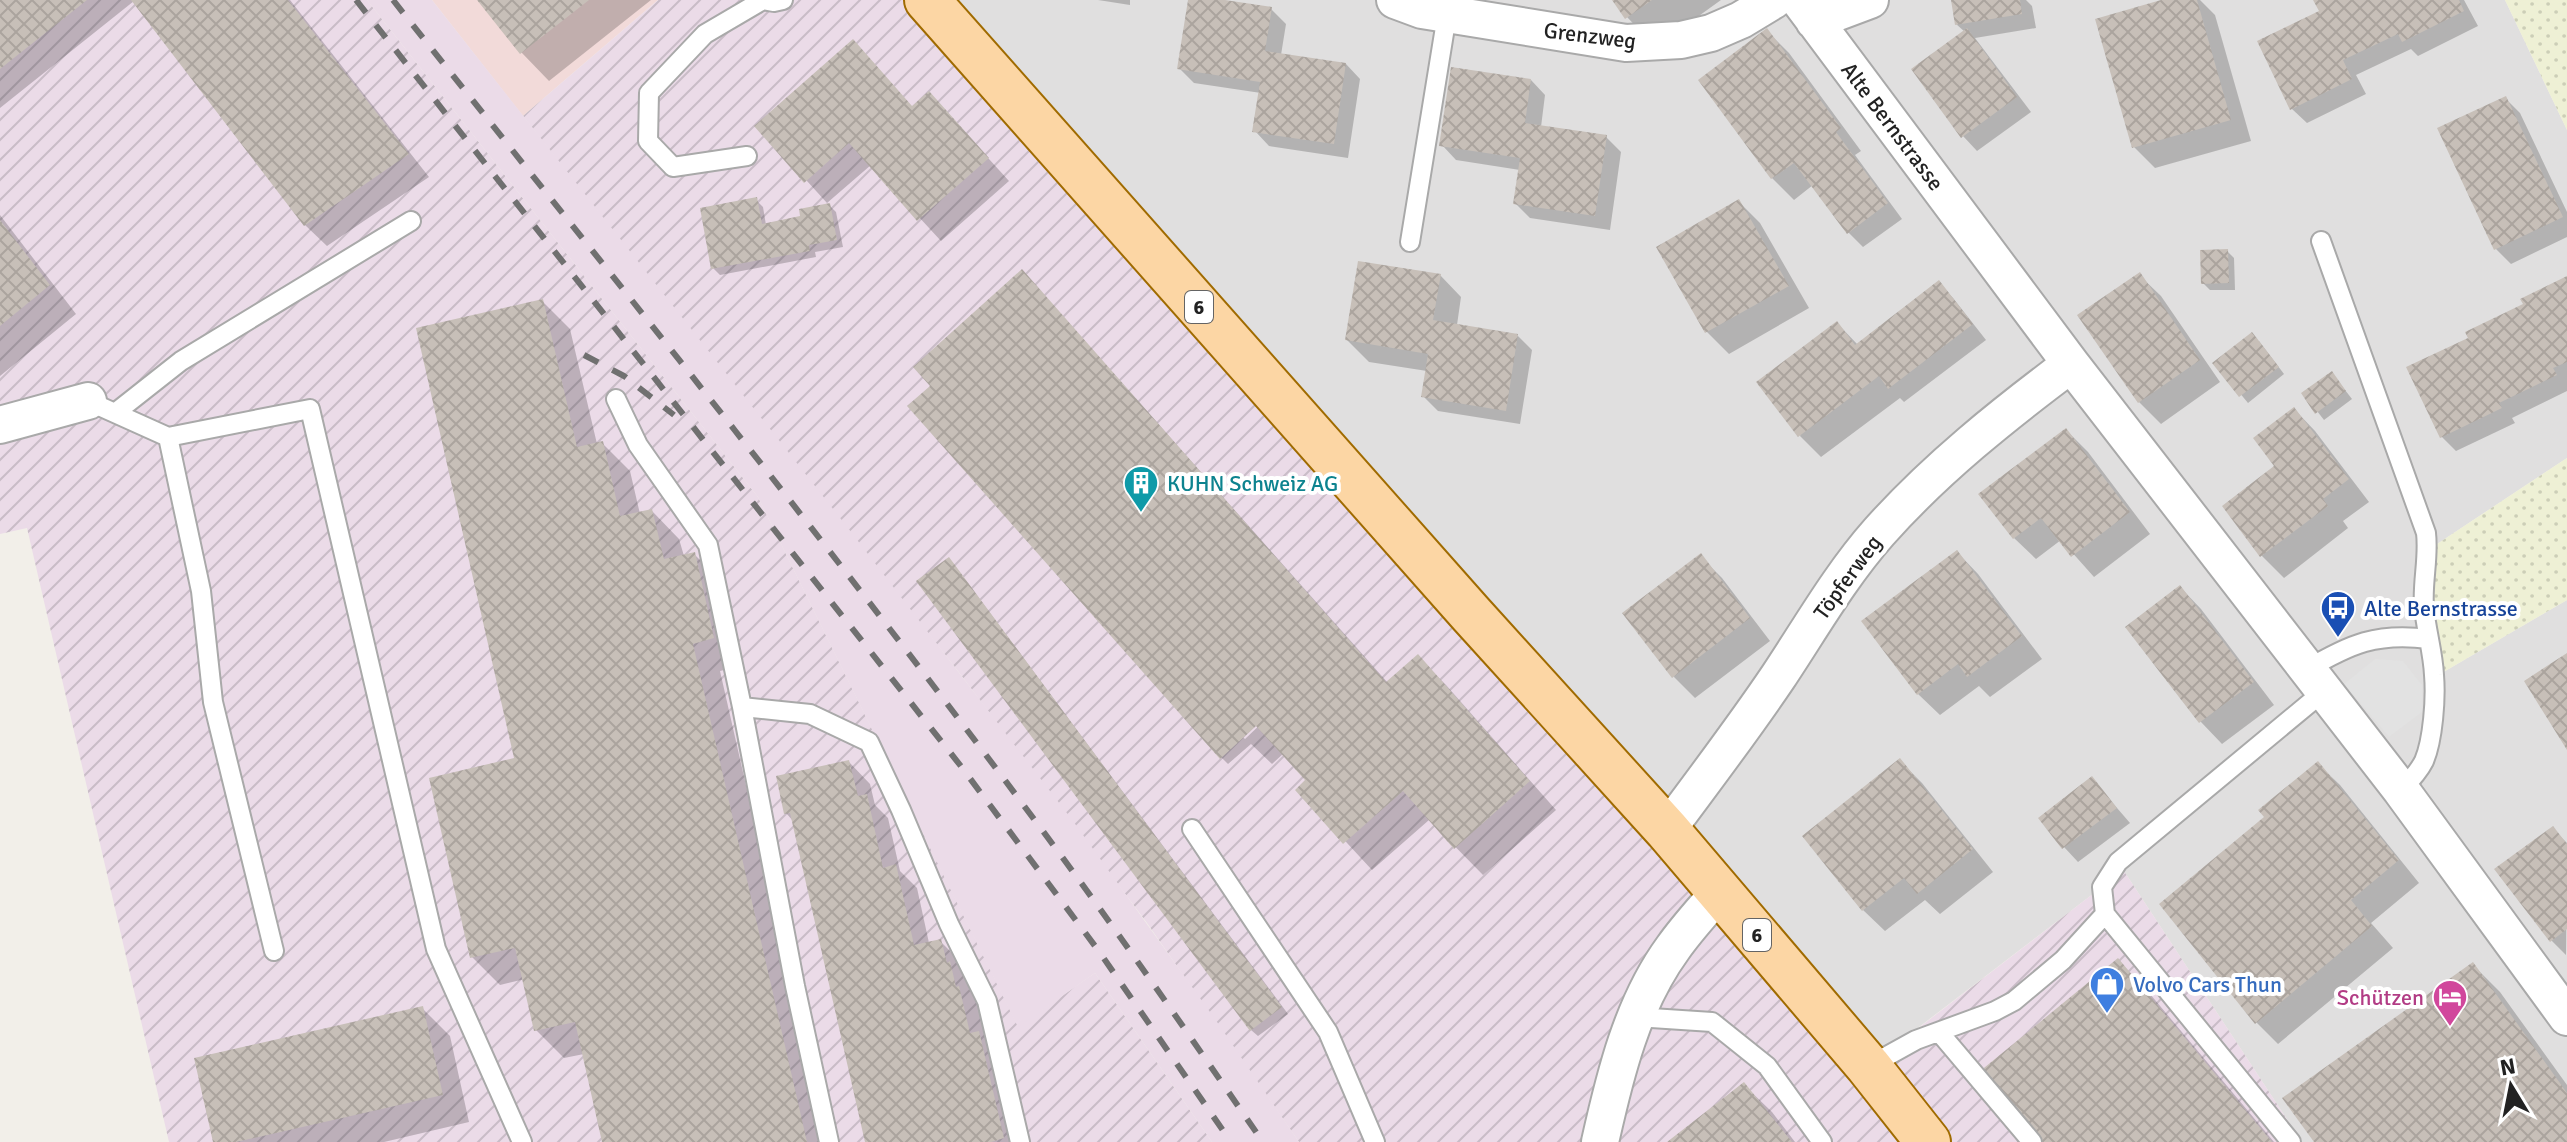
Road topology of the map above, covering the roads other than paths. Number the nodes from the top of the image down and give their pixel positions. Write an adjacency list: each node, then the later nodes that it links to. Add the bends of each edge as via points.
1 (762, 0): 2 (lane); 9 (lane, via 705,34 649,93 648,141 673,167)
2 (783, 0)
3 (927, 0): 23 (main road, 6)
4 (1395, 0): 8 (street, Grenzweg)
5 (1774, 0): 8 (street, Grenzweg, via 1711,33 1626,43)
6 (1870, 0): 7 (street)
7 (1806, 10): 13 (street, Alte Bernstrasse)
8 (1447, 15): 12 (lane)
9 (747, 156)
10 (411, 221): 15 (lane)
11 (2321, 241): 18 (lane, via 2426,533 2424,607)
12 (1410, 242)
13 (2071, 364): 19 (street, Alte Bernstrasse); 23 (street, Töpferweg, via 1950,462 1881,530)
14 (616, 399): 20 (lane, via 638,445 708,545)
15 (101, 407): 16 (street); 17 (lane)
16 (0, 425)
17 (168, 437): 26 (lane, via 201,591 213,702); 32 (lane, via 310,409 436,949)
18 (2429, 639): 19 (lane, via 2380,638 2336,653); 21 (lane, via 2435,677 2429,745 2416,775)
19 (2314, 681): 21 (street, Alte Bernstrasse); 25 (lane, via 2118,862 2102,887)
20 (742, 707): 33 (lane); 34 (lane, via 810,714 869,742 987,1001)
21 (2401, 790): 28 (street, Alte Bernstrasse)
22 (1192, 829): 35 (lane, via 1328,1032)
23 (1667, 830): 24 (main road, 6)
24 (1720, 891): 27 (street, via 1672,949); 30 (main road, 6)
25 (2105, 914): 29 (lane, via 2063,960 2014,1001); 39 (lane)
26 (274, 951)
27 (1636, 1017): 31 (street); 36 (lane, via 1712,1022 1767,1066)
28 (2567, 1017)
29 (1939, 1032): 30 (lane); 38 (lane)
30 (1868, 1066): 37 (main road, 6)
31 (1607, 1134)
32 (522, 1142)
33 (829, 1142)
34 (1020, 1142)
35 (1375, 1142)
36 (1822, 1142)
37 (1928, 1142)
38 (2032, 1142)
39 (2291, 1142)

